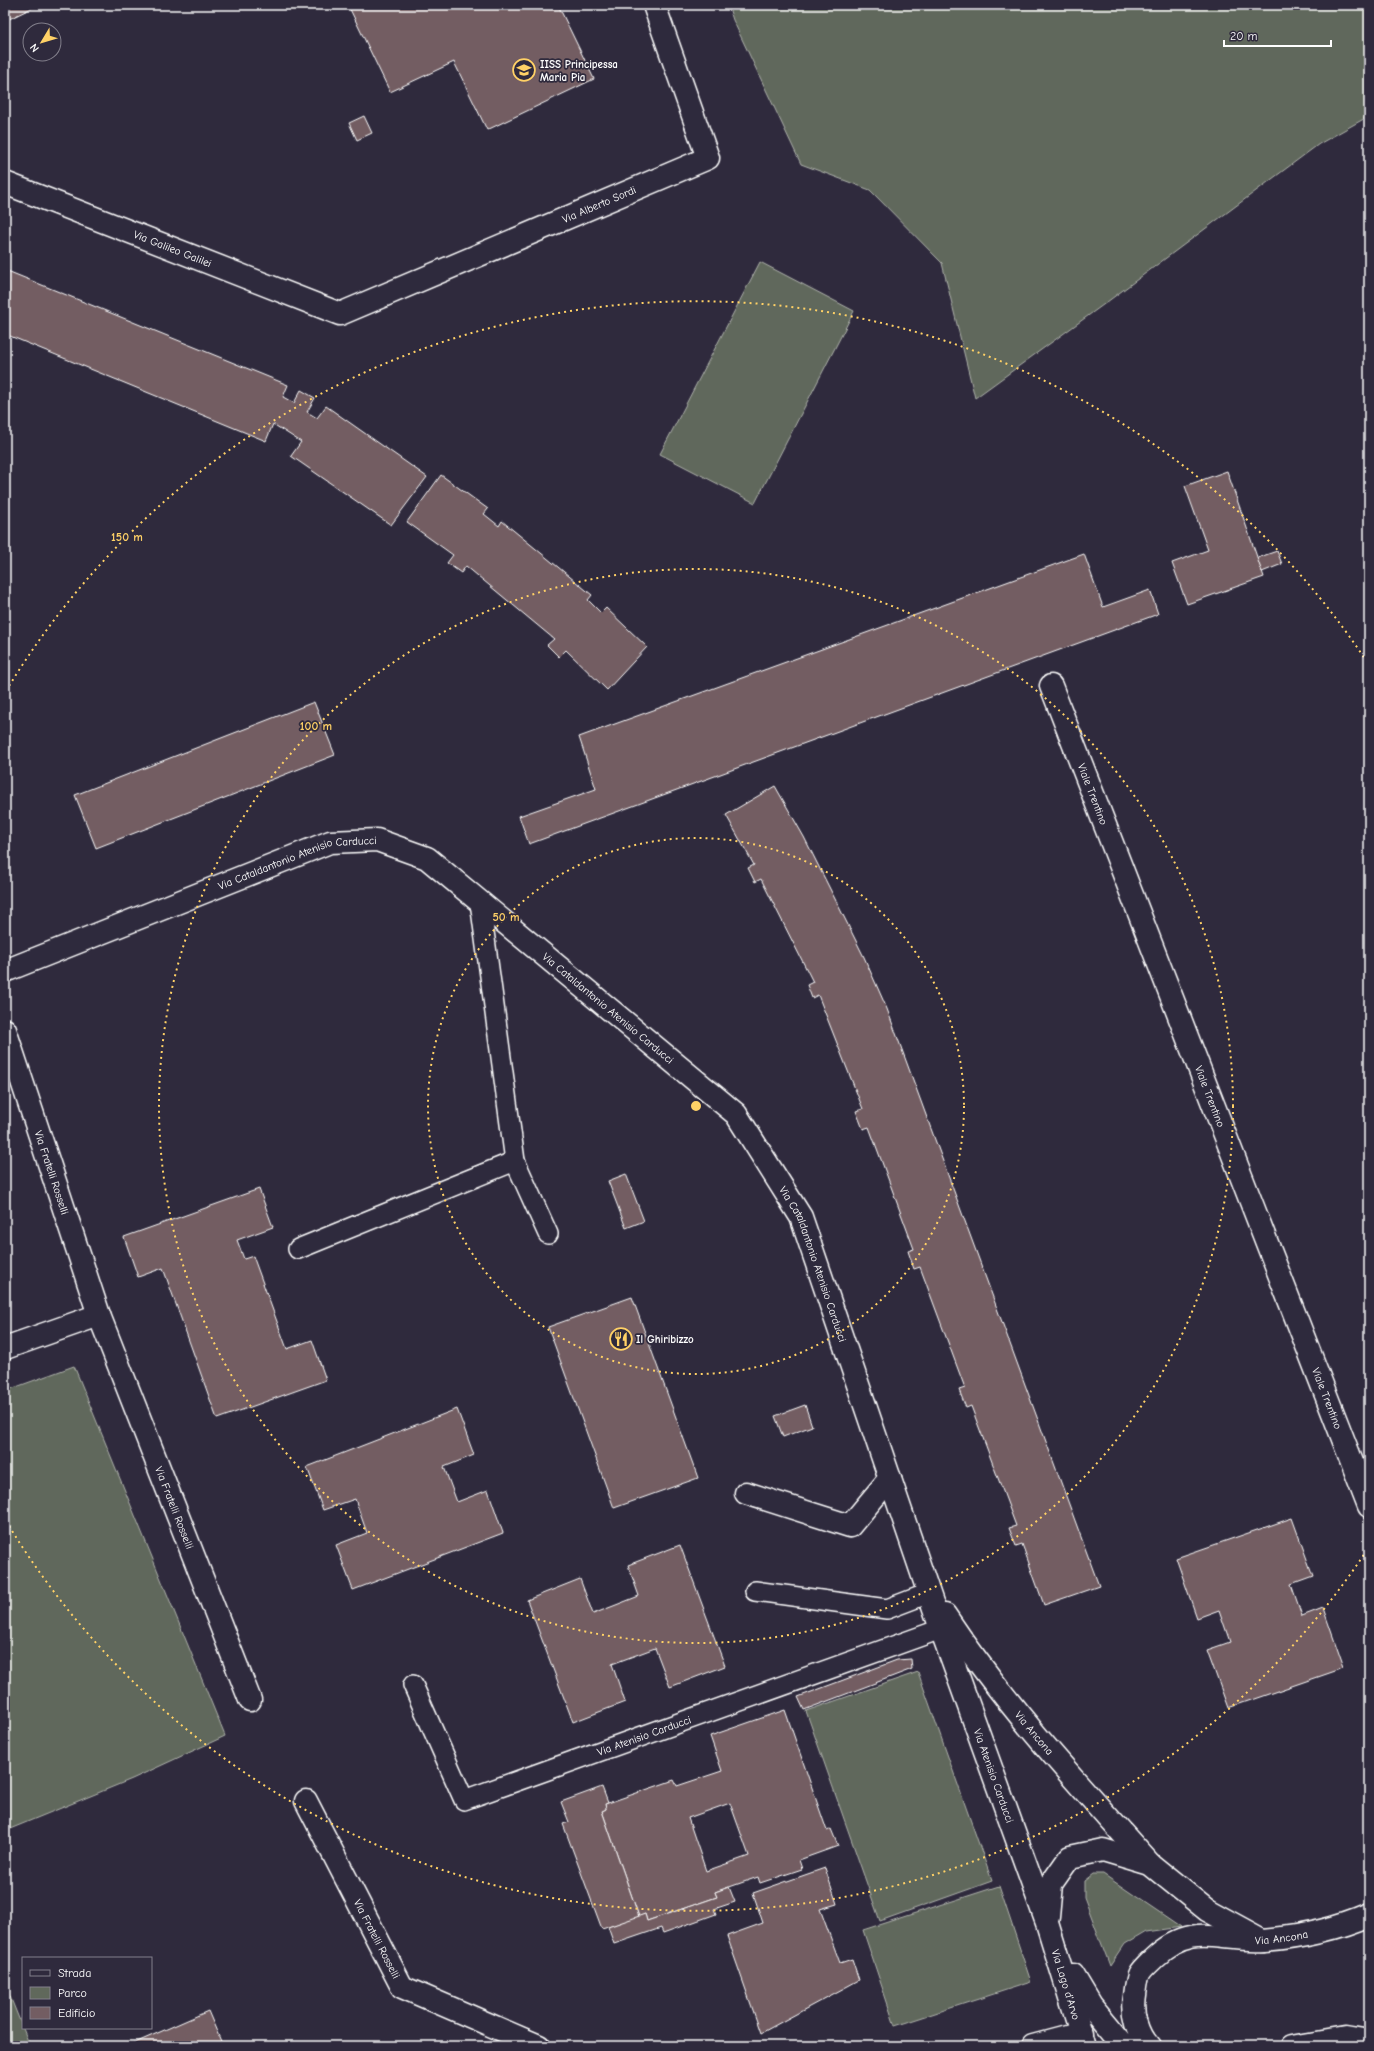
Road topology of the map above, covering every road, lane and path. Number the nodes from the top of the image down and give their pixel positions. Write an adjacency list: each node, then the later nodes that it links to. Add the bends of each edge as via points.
1 (654, 5): 3 (street, Via Alberto Sordi, via 708,158)
2 (5, 183): 3 (street, Via Galileo Galilei)
3 (340, 314)
4 (1051, 686): 15 (street, Viale Trentino)
5 (480, 902): 6 (street, Via Cataldantonio Atenisio Carducci, via 427,858 377,840 330,842); 8 (lane); 13 (street, Via Cataldantonio Atenisio Carducci, via 736,1114 801,1218)
6 (5, 971)
7 (5, 1030): 11 (street, Via Fratelli Rosselli)
8 (515, 1161): 9 (lane); 10 (lane)
9 (548, 1234)
10 (298, 1249)
11 (99, 1315): 12 (street); 20 (street, Via Fratelli Rosselli)
12 (5, 1348)
13 (890, 1478): 14 (street, via 850,1526); 17 (street, Via Cataldantonio Atenisio Carducci)
14 (746, 1493)
15 (1369, 1506)
16 (755, 1590): 17 (lane, via 886,1609)
17 (929, 1593): 18 (street, Via Atenisio Carducci); 22 (street, Via Ancona, via 999,1692 1063,1768)
18 (941, 1629): 19 (lane, Via Atenisio Carducci, via 464,1800); 24 (street, Via Atenisio Carducci)
19 (413, 1685)
20 (250, 1700)
21 (306, 1800): 28 (street, Via Fratelli Rosselli, via 402,1987)
22 (1150, 1864): 24 (street, via 1103,1850 1070,1857 1051,1884); 25 (street, via 1207,1910)
23 (1369, 1915): 25 (street, Via Ancona, via 1353,1922)
24 (1047, 1923): 26 (street, Via Lago d'Arvo); 30 (street, via 1091,2005)
25 (1262, 1940): 31 (street, Via Ancona, via 1188,1937 1162,1950 1138,1974 1133,2008 1144,2040)
26 (1084, 2040): 29 (street)
27 (1369, 2041): 32 (street, via 1346,2037)
28 (539, 2046)
29 (1033, 2046)
30 (1125, 2046)
31 (1150, 2046)
32 (1293, 2046)

